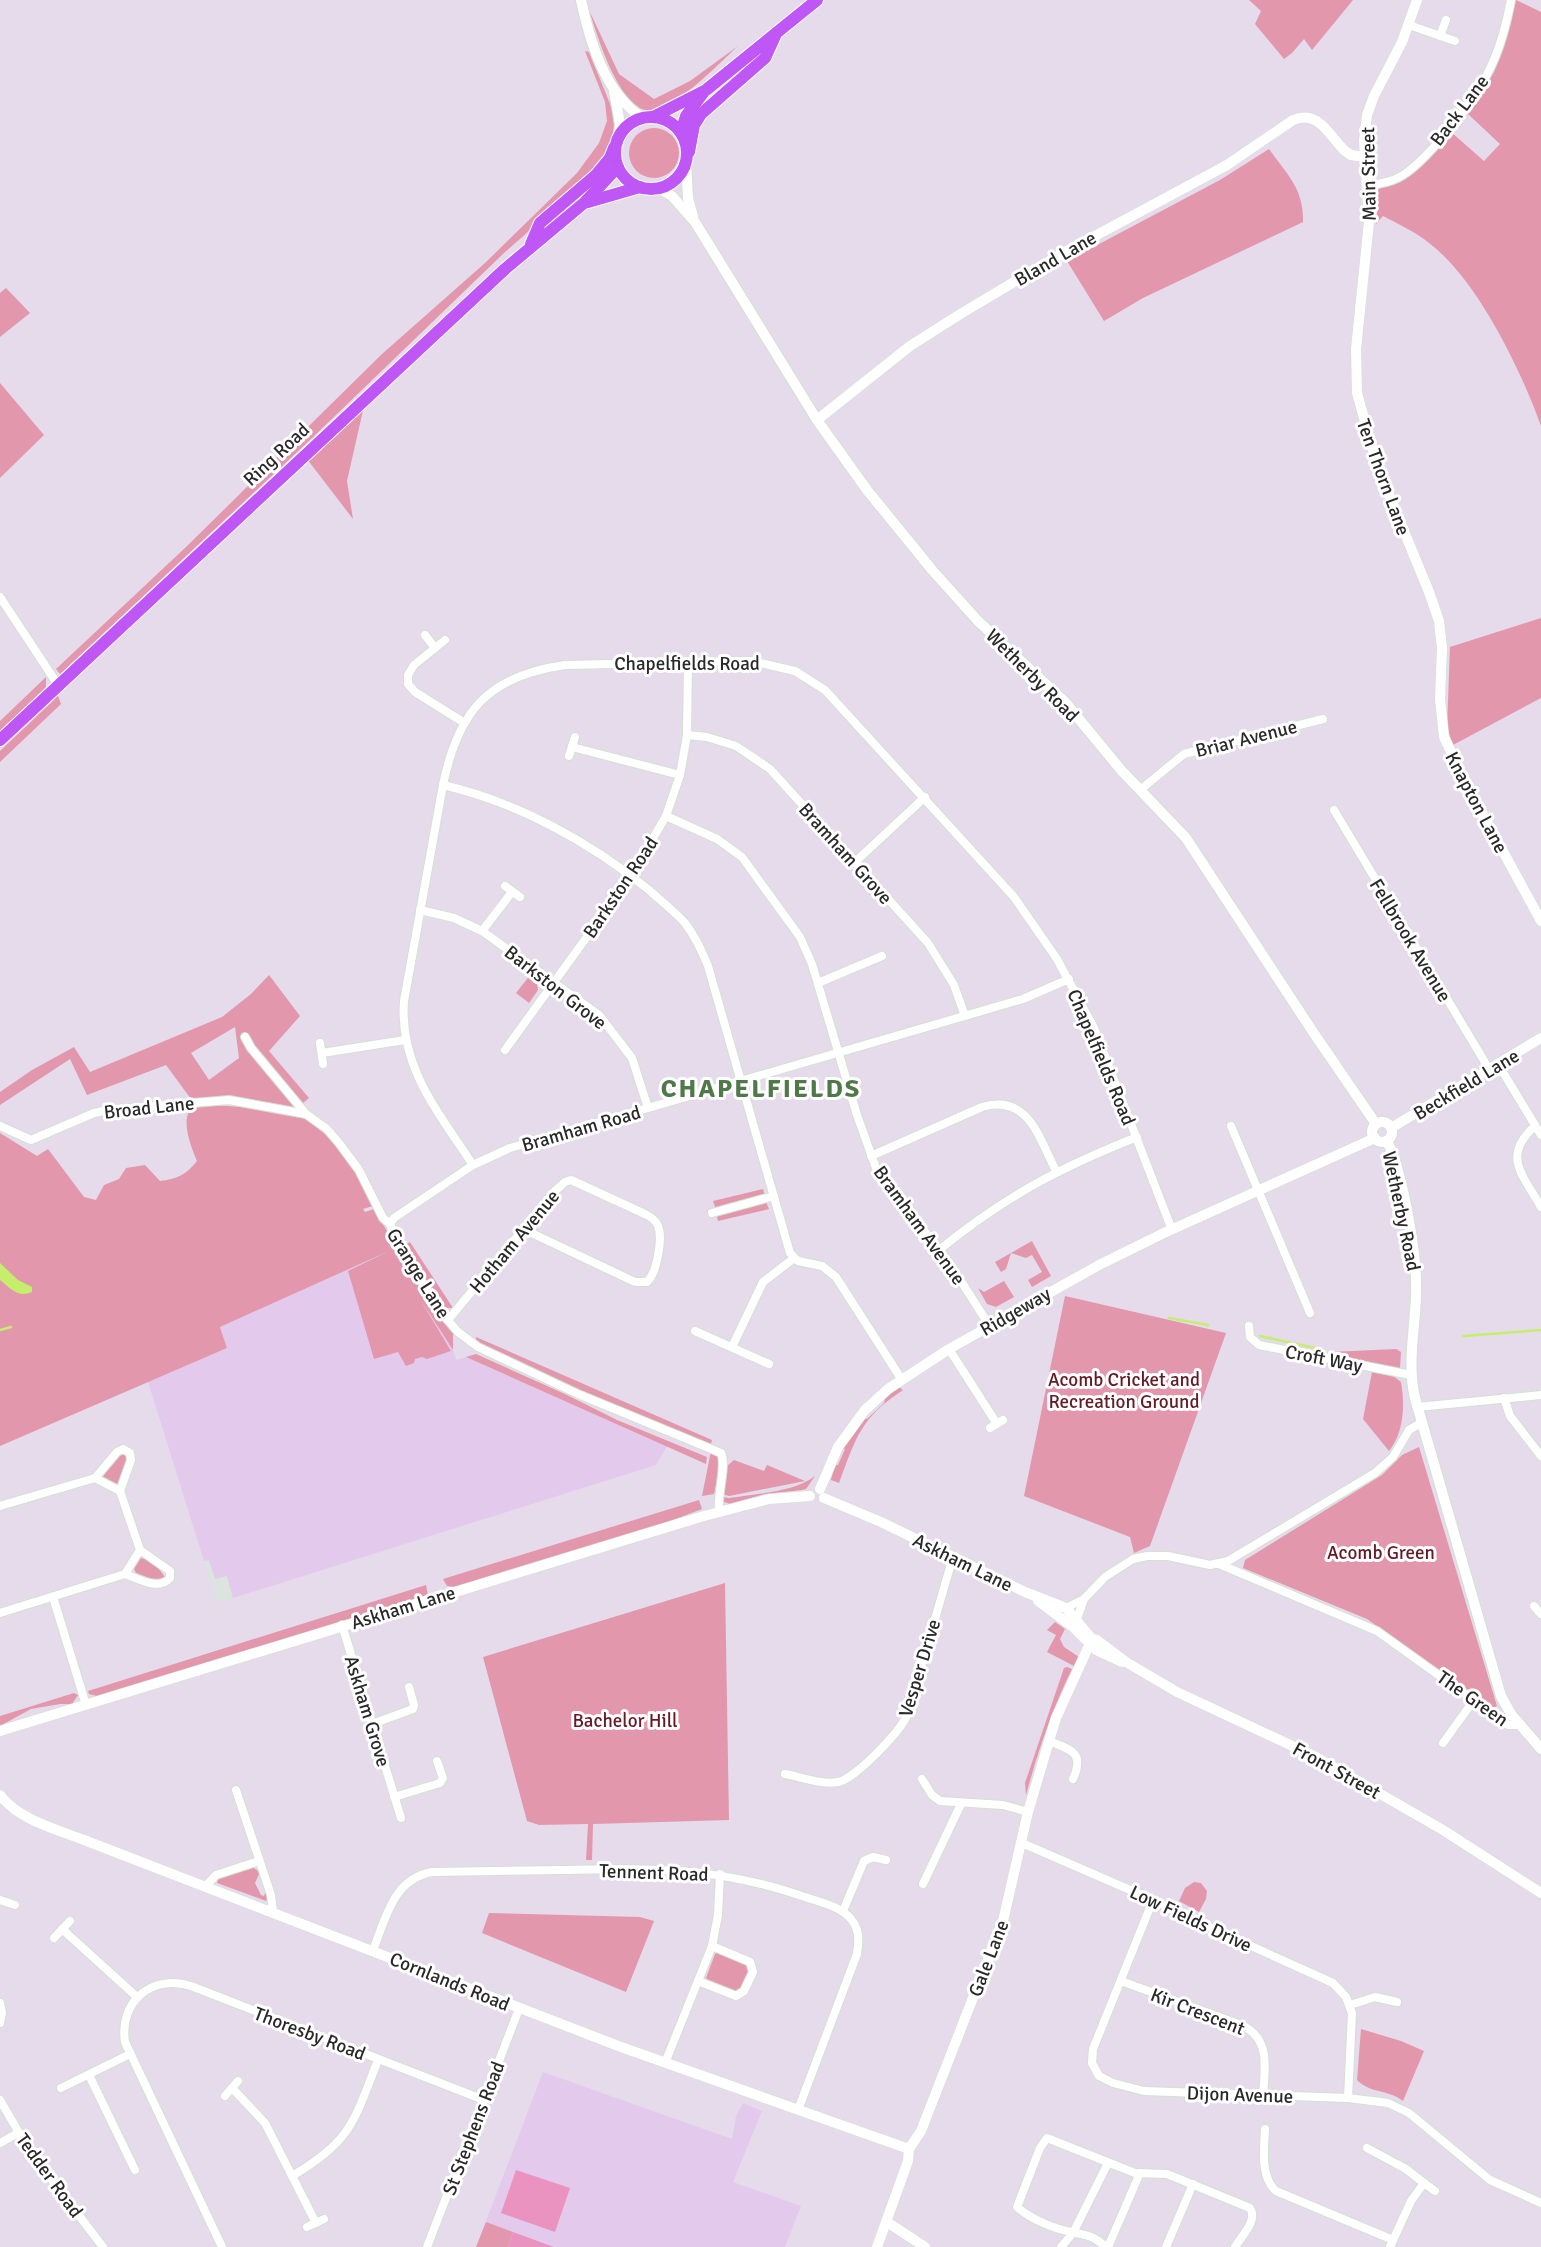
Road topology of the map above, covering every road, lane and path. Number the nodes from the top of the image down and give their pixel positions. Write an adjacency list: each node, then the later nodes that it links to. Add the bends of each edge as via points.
1 (581, 0): 10 (main road, via 597,55)
2 (817, 0): 7 (highway)
3 (1417, 0): 6 (street, Main Street)
4 (1511, 0): 18 (street, Back Lane, via 1489,72 1454,121 1402,176)
5 (1446, 20): 8 (street)
6 (1409, 25): 8 (street); 15 (street, Main Street, via 1370,105)
7 (777, 32): 11 (highway); 16 (highway, via 765,58 701,114)
8 (1440, 36): 9 (street)
9 (1455, 41)
10 (613, 88): 12 (main road, via 628,107); 14 (main road)
11 (706, 90): 12 (highway); 13 (highway, via 686,116)
12 (648, 118): 13 (highway, via 668,122); 14 (highway)
13 (681, 133): 16 (highway)
14 (620, 134): 17 (highway, via 615,152); 24 (highway, via 603,168 540,223)
15 (1365, 157): 18 (street, Main Street); 25 (street, Bland Lane, via 1345,151 1320,122 1305,116 1293,120 1227,165 962,313 910,346)
16 (686, 166): 20 (highway, via 676,179); 22 (main road, Wetherby Road)
17 (618, 167): 19 (highway); 21 (highway, Ring Road)
18 (1367, 186): 23 (street, Main Street)
19 (640, 187): 20 (highway); 21 (highway, Ring Road)
20 (658, 188): 22 (main road, Wetherby Road, via 672,196)
21 (584, 203): 24 (highway, Ring Road)
22 (695, 222): 25 (main road, Wetherby Road)
23 (1369, 234): 31 (street, Ten Thorn Lane, via 1356,349 1357,393 1378,468 1439,621)
24 (530, 248): 32 (highway, Ring Road)
25 (817, 420): 42 (main road, Wetherby Road, via 933,571 978,621 1065,702)
26 (0, 597): 32 (street)
27 (425, 635): 29 (street)
28 (446, 640): 29 (street)
29 (435, 648): 34 (street, via 414,665 408,684)
30 (688, 662): 34 (street, Chapelfields Road, via 540,668 495,689); 35 (street, Barkston Road); 43 (street, Chapelfields Road, via 752,661 805,676 837,701)
31 (1442, 675): 50 (street, Knapton Lane, via 1441,718 1447,746)
32 (58, 685): 37 (highway, Ring Road)
33 (1324, 719): 42 (street, Briar Avenue, via 1184,754)
34 (463, 722): 41 (street, Chapelfields Road, via 449,754)
35 (687, 735): 40 (street, Barkston Road); 46 (street, Bramham Grove, via 722,741 758,759)
36 (575, 737): 38 (street)
37 (0, 740)
38 (572, 747): 39 (street); 40 (street)
39 (569, 756)
40 (680, 775): 45 (street, Barkston Road)
41 (443, 785): 47 (street, via 489,798 528,816); 49 (street, Chapelfields Road)
42 (1140, 790): 69 (main road, Wetherby Road, via 1193,847)
43 (925, 797): 46 (street); 53 (street, Chapelfields Road, via 1021,906)
44 (1334, 810): 65 (street, Fellbrook Avenue)
45 (666, 816): 47 (street, Barkston Road); 55 (street, Bramham Avenue, via 717,839 742,857 800,937)
46 (855, 862): 56 (street, Bramham Grove, via 939,958)
47 (631, 876): 54 (street, Barkston Road); 66 (street, via 674,911 702,951)
48 (512, 892): 51 (street)
49 (420, 910): 51 (street, Barkston Grove); 59 (street, Chapelfields Road, via 404,1001)
50 (1541, 921)
51 (482, 931): 54 (street, Barkston Grove)
52 (882, 956): 55 (street)
53 (1069, 979): 56 (street, Bramham Road, via 1032,996); 75 (street, Chapelfields Road, via 1094,1028)
54 (553, 982): 61 (street, Barkston Road); 67 (street, Barkston Grove, via 614,1032 636,1067)
55 (818, 982): 63 (street, Bramham Avenue)
56 (965, 1016): 63 (street, Bramham Road)
57 (245, 1037): 68 (street, Grange Lane)
58 (1541, 1038): 65 (street, Beckfield Lane)
59 (405, 1040): 62 (street); 79 (street, Chapelfields Road, via 417,1078)
60 (320, 1043): 62 (street)
61 (505, 1051)
62 (322, 1053): 64 (street)
63 (839, 1053): 66 (street, Bramham Road); 78 (street, Bramham Avenue)
64 (323, 1063)
65 (1493, 1067): 72 (street, Fellbrook Avenue); 73 (street, Beckfield Lane)
66 (741, 1082): 67 (street, Bramham Road); 82 (street)
67 (648, 1108): 79 (street, Bramham Road, via 510,1148)
68 (306, 1114): 70 (street, Broad Lane, via 229,1100 108,1110 31,1140); 85 (street, Grange Lane, via 343,1148)
69 (1376, 1125): 73 (main road, via 1386,1123); 76 (main road)
70 (0, 1126)
71 (1231, 1126): 81 (street)
72 (1535, 1126): 74 (street, Fellbrook Avenue); 83 (street, via 1520,1140 1516,1152 1518,1165)
73 (1391, 1128): 77 (main road)
74 (1541, 1135)
75 (1137, 1137): 80 (street); 87 (street, Chapelfields Road)
76 (1375, 1138): 77 (main road); 81 (street, Ridgeway)
77 (1387, 1141): 98 (main road, Wetherby Road, via 1416,1270)
78 (870, 1156): 80 (street, via 997,1104 1014,1107 1027,1116); 88 (street, Bramham Avenue)
79 (473, 1165): 85 (street, Bramham Road)
80 (1056, 1171): 88 (street, via 985,1214)
81 (1260, 1191): 87 (street, Ridgeway); 90 (street)
82 (774, 1196): 84 (street); 89 (street)
83 (1541, 1207)
84 (712, 1213)
85 (390, 1224): 91 (street, Grange Lane, via 415,1273)
86 (523, 1229): 86 (street, Hotham Avenue, via 560,1185 578,1182 656,1222 660,1233 656,1270 647,1282 635,1282); 91 (street, Hotham Avenue)
87 (1172, 1230): 92 (street, Ridgeway)
88 (939, 1250): 92 (street, Bramham Avenue)
89 (793, 1259): 95 (street, via 762,1282); 99 (street, via 822,1266 836,1277)
90 (1310, 1313)
91 (448, 1320): 110 (street, Grange Lane, via 467,1340 502,1361 721,1453)
92 (989, 1325): 96 (street, Ridgeway)
93 (1249, 1326): 98 (street, Croft Way, via 1250,1337 1259,1345)
94 (695, 1331): 95 (street)
95 (732, 1347): 97 (street)
96 (949, 1349): 99 (street, Ridgeway); 104 (street)
97 (769, 1364)
98 (1411, 1375): 102 (main road, Wetherby Road)
99 (902, 1380): 108 (street, Ridgeway, via 854,1422 838,1447)
100 (1541, 1395): 101 (street)
101 (1504, 1398): 102 (street); 105 (street, via 1510,1416)
102 (1417, 1406): 103 (main road, The Green)
103 (1421, 1423): 113 (street, via 1409,1430 1393,1457 1375,1473); 129 (main road, The Green, via 1493,1673)
104 (997, 1424)
105 (1541, 1455)
106 (96, 1478): 107 (street); 107 (street, via 123,1449 131,1460); 109 (street)
107 (120, 1491): 111 (street)
108 (822, 1494): 110 (street, Askham Lane, via 817,1504 810,1496 769,1499); 112 (street, Askham Lane)
109 (0, 1506)
110 (719, 1512): 123 (street, Askham Lane)
111 (139, 1550): 114 (street); 114 (street, via 170,1571 170,1578 158,1585)
112 (953, 1557): 115 (street, Askham Lane); 135 (street, Vesper Drive, via 902,1725 842,1782)
113 (1219, 1564): 117 (street, The Green, via 1168,1556 1133,1559 1105,1577); 126 (street, The Green, via 1367,1626)
114 (125, 1574): 116 (street)
115 (1025, 1592): 119 (street, Askham Lane); 124 (street, Askham Lane)
116 (53, 1597): 120 (street); 127 (street)
117 (1084, 1599): 119 (street); 122 (street)
118 (1534, 1606): 121 (street)
119 (1066, 1608): 122 (street, Askham Lane)
120 (0, 1613)
121 (1541, 1614)
122 (1077, 1619): 124 (street, Askham Lane)
123 (342, 1625): 127 (street, Askham Lane); 128 (street, Askham Grove)
124 (1093, 1645): 131 (street, Gale Lane); 150 (street, Front Street, via 1177,1692 1316,1757)
125 (409, 1687): 128 (street, via 412,1709)
126 (1474, 1700): 129 (street, The Green, via 1508,1725); 132 (street)
127 (86, 1705): 130 (street, Askham Lane)
128 (372, 1724): 140 (street, Askham Grove)
129 (1519, 1725): 133 (main road)
130 (0, 1731)
131 (1049, 1741): 137 (street, via 1075,1754 1078,1767); 142 (street, Gale Lane)
132 (1443, 1743)
133 (1541, 1749)
134 (437, 1761): 140 (street, via 443,1778 440,1783)
135 (785, 1774)
136 (922, 1779): 141 (street, via 940,1801)
137 (1073, 1779)
138 (236, 1790): 146 (street)
139 (0, 1795): 149 (street, Cornlands Road, via 25,1816)
140 (394, 1797): 143 (street, Askham Grove)
141 (961, 1804): 142 (street); 148 (street)
142 (1028, 1812): 144 (street, Gale Lane)
143 (401, 1818)
144 (1022, 1843): 152 (street, Low Fields Drive); 184 (street, Gale Lane, via 1003,1922 921,2131)
145 (886, 1860): 154 (street, via 873,1857 864,1861)
146 (259, 1861): 149 (street, via 216,1875); 155 (street)
147 (720, 1874): 154 (street, Tennent Road); 159 (street); 160 (street, Tennent Road, via 650,1868 424,1874 409,1880 396,1895)
148 (923, 1884)
149 (206, 1886): 155 (street, Cornlands Road)
150 (1541, 1893)
151 (0, 1900): 153 (street)
152 (1153, 1900): 162 (street, Dijon Avenue); 166 (street, Low Fields Drive, via 1323,1978 1340,1989)
153 (15, 1905)
154 (843, 1911): 179 (street, via 859,1934 857,1954)
155 (273, 1912): 160 (street, Cornlands Road)
156 (70, 1921): 157 (street)
157 (62, 1929): 158 (street); 163 (street)
158 (54, 1938)
159 (712, 1946): 161 (street); 161 (street, via 750,1962 753,1972 744,1991 736,1996)
160 (373, 1950): 167 (street, Cornlands Road)
161 (698, 1981): 171 (street)
162 (1121, 1981): 174 (street, Kir Crescent, via 1254,2033 1265,2056); 174 (street, Dijon Avenue, via 1092,2056 1099,2076 1144,2091)
163 (137, 1997): 169 (street, via 125,2022); 170 (street, Thoresby Road, via 163,1983 182,1984)
164 (1397, 2002): 166 (street, via 1376,1997)
165 (0, 2003): 168 (street)
166 (1350, 2005): 176 (street)
167 (519, 2009): 171 (street, Cornlands Road); 178 (street, St Stephens Road)
168 (0, 2023)
169 (130, 2054): 172 (street); 198 (street)
170 (378, 2060): 178 (street, Thoresby Road); 188 (street, via 345,2135 327,2154)
171 (665, 2063): 179 (street, Cornlands Road)
172 (89, 2075): 173 (street); 186 (street)
173 (61, 2088)
174 (1264, 2095): 176 (street, Dijon Avenue)
175 (225, 2096): 188 (street, via 235,2085 265,2123)
176 (1348, 2098): 192 (street, Dijon Avenue, via 1400,2108 1490,2180)
177 (0, 2100): 181 (street, Tedder Road)
178 (484, 2100): 199 (street, St Stephens Road)
179 (798, 2110): 184 (street, Cornlands Road)
180 (1265, 2129): 196 (street, via 1269,2185)
181 (18, 2133): 182 (street); 197 (street, Tedder Road)
182 (0, 2143)
183 (1367, 2148): 189 (street)
184 (908, 2149): 193 (street, Gale Lane)
185 (1108, 2163): 187 (street); 195 (street); 195 (street, via 1047,2138 1040,2148 1017,2207)
186 (135, 2170)
187 (1140, 2173): 190 (street, via 1167,2174); 203 (street)
188 (292, 2176): 194 (street)
189 (1424, 2183): 191 (street); 196 (street, via 1410,2201)
190 (1193, 2184): 204 (street); 205 (street, via 1254,2213)
191 (1435, 2191)
192 (1541, 2203)
193 (887, 2222): 200 (street, Gale Lane); 201 (street)
194 (316, 2223)
195 (1073, 2233): 202 (street); 203 (street, via 1091,2235)
196 (1391, 2244)
197 (103, 2247)
198 (222, 2247)
199 (427, 2247)
200 (877, 2247)
201 (925, 2247)
202 (1061, 2247)
203 (1107, 2247)
204 (1166, 2247)
205 (1235, 2247)

